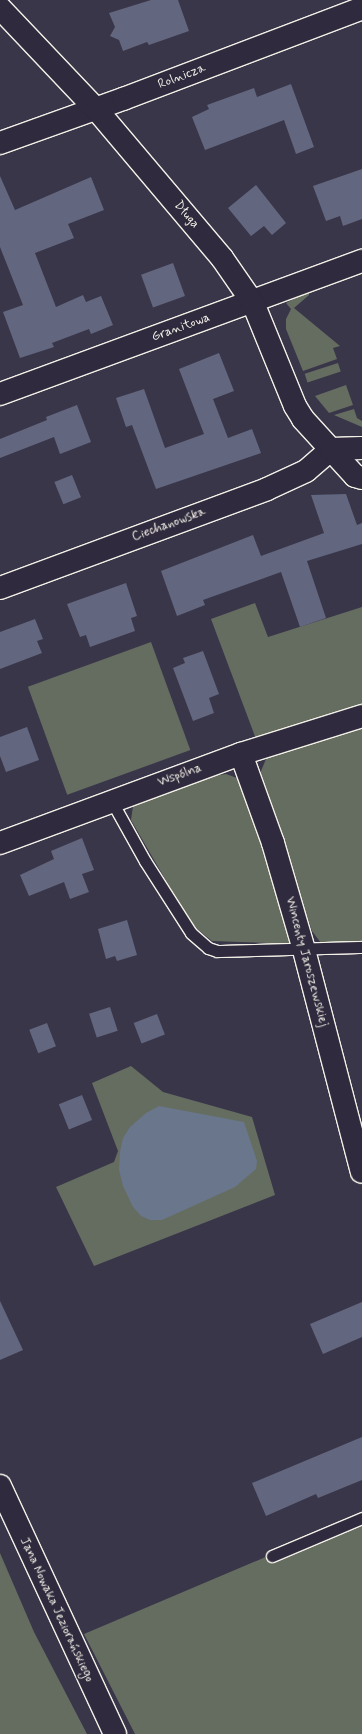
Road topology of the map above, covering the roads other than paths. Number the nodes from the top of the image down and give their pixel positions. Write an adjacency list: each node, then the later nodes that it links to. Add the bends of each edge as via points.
1 (0, 8): 3 (street, Długa)
2 (362, 8): 3 (street, Rolnicza)
3 (96, 109): 4 (street, Rolnicza); 6 (street, Długa, via 222,258)
4 (0, 143)
5 (362, 261): 6 (street, Granitowa)
6 (253, 303): 7 (street, Granitowa); 9 (street, Długa, via 295,406 311,430)
7 (0, 394)
8 (362, 448): 9 (street)
9 (331, 449): 10 (street, via 355,476); 11 (street, Ciechanowska, via 306,471 267,489)
10 (362, 478)
11 (0, 588)
12 (362, 716): 13 (street, Wspólna)
13 (241, 754): 14 (street, Wspólna); 17 (street, Wincenty Jaroszewskiej, via 273,843)
14 (111, 800): 15 (street, Wspólna); 17 (lane, via 145,861 199,942 217,951)
15 (0, 843)
16 (362, 946): 17 (lane)
17 (304, 950): 18 (street, Wincenty Jaroszewskiej)
18 (362, 1172)
19 (0, 1486): 22 (street, Jana Nowaka Jeziorańskiego)
20 (362, 1518): 21 (lane)
21 (272, 1556)
22 (115, 1734)

